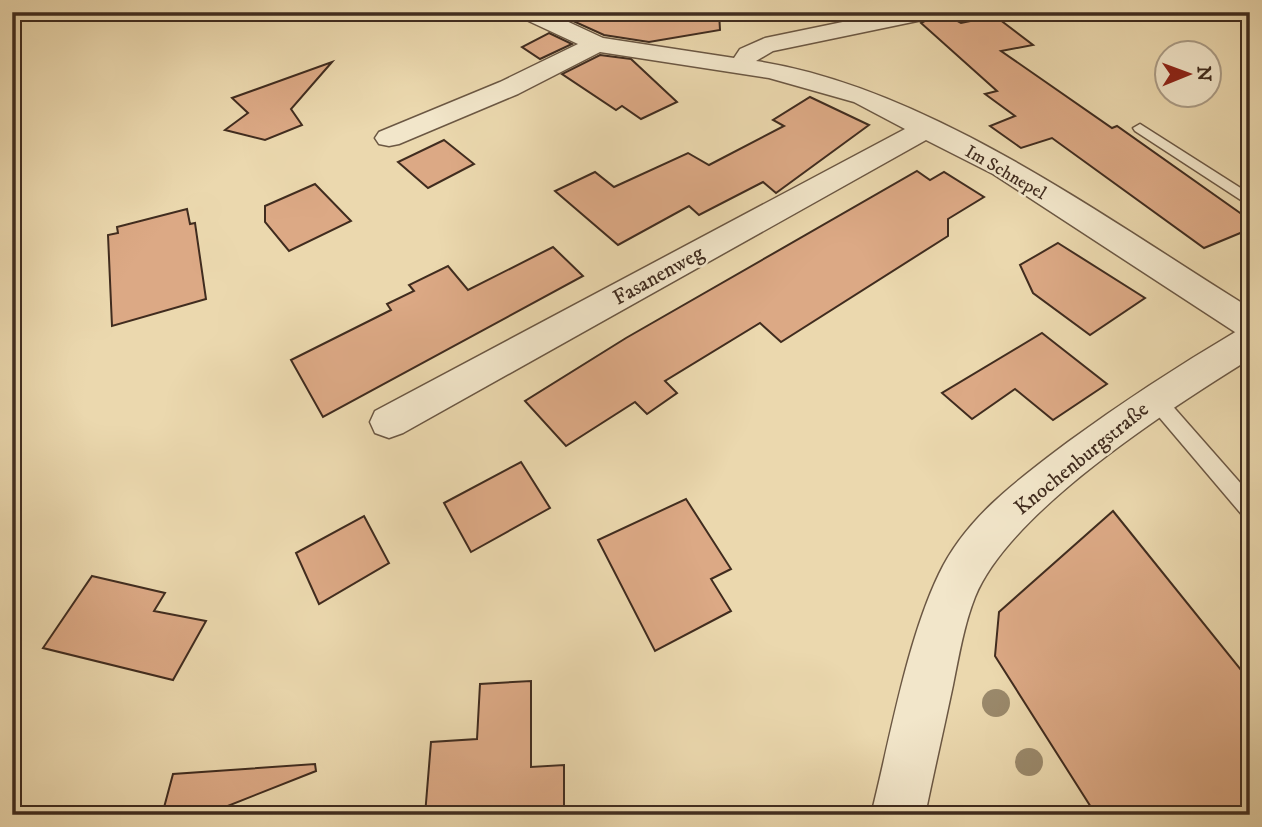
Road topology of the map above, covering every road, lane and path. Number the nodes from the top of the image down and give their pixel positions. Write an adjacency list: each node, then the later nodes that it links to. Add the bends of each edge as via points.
1 (40, 12): 4 (lane)
2 (528, 12): 5 (street, Im Schnepel)
3 (927, 12): 6 (street, via 774,42 755,49)
4 (12, 20)
5 (597, 44): 6 (street, Im Schnepel); 9 (street, via 509,88)
6 (741, 65): 7 (street, Im Schnepel, via 835,86)
7 (927, 128): 11 (street, Im Schnepel, via 1003,168); 14 (street, Fasanenweg)
8 (1140, 128): 10 (lane)
9 (389, 138)
10 (1250, 201)
11 (1250, 325)
12 (1250, 341): 13 (street, Knochenburgstraße)
13 (1155, 399): 15 (lane); 16 (street, Knochenburgstraße, via 1028,496 978,549 956,587 942,628)
14 (389, 422)
15 (1250, 509)
16 (900, 814)

